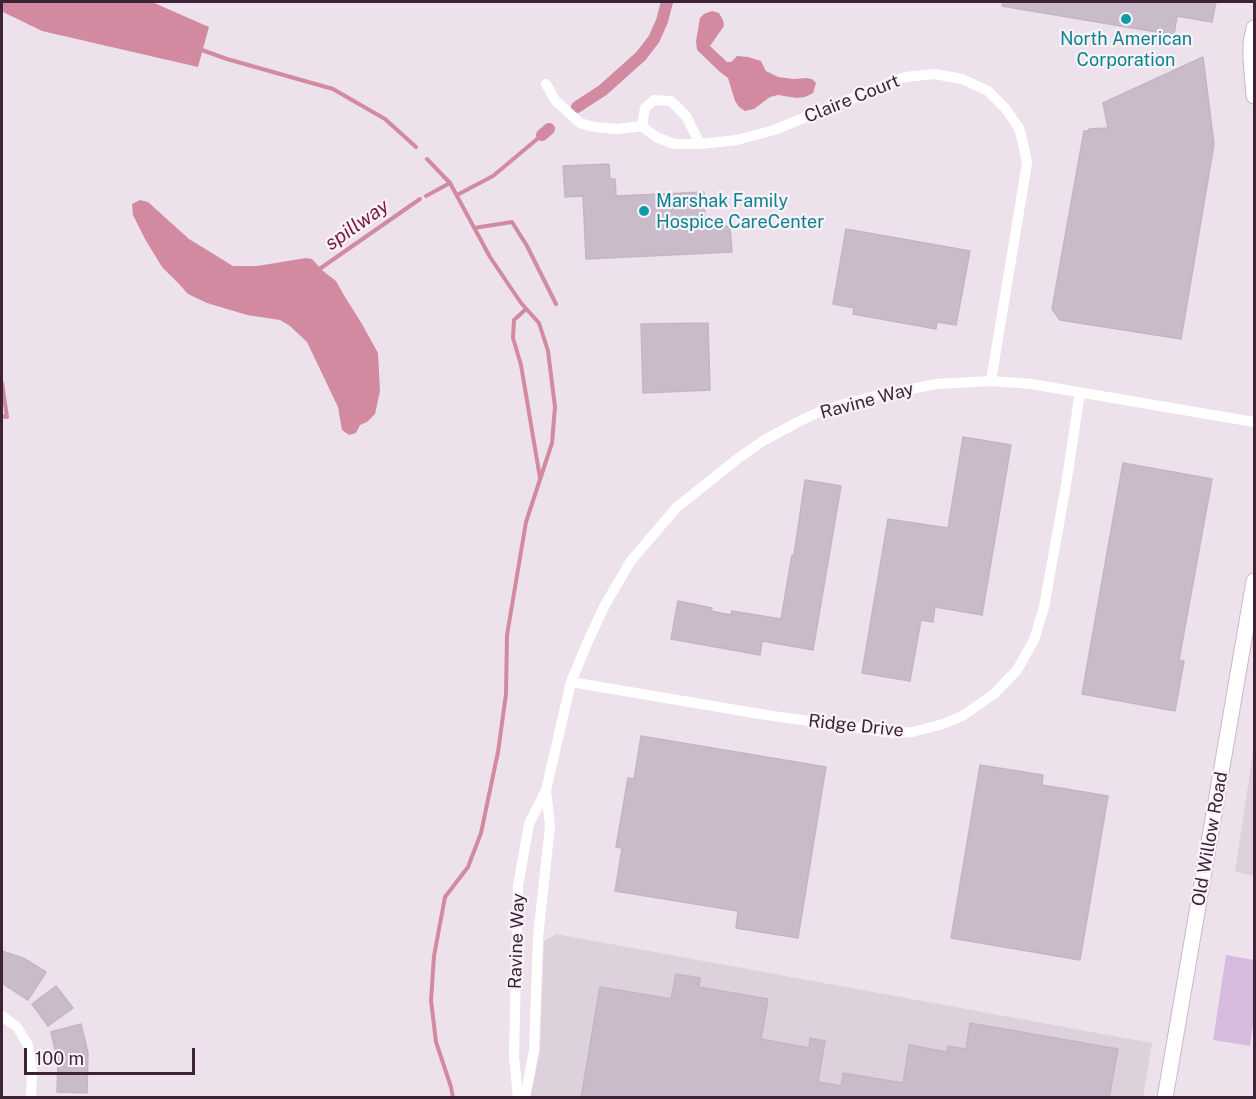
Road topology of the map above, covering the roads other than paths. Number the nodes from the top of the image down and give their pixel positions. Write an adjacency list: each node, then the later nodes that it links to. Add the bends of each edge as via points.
1 (1254, 28): 3 (street)
2 (546, 84): 4 (street, via 555,100 580,123 617,129)
3 (1254, 96)
4 (642, 126): 5 (street, Claire Court, via 674,144); 5 (street, via 645,108 654,100 671,101 686,116)
5 (700, 144): 6 (street, Claire Court, via 774,130 905,77 935,74 962,79 988,91 1019,128 1027,163)
6 (991, 381): 7 (street, Ravine Way); 10 (street, Ravine Way, via 936,384 844,404 798,422 752,448 676,508 630,562 605,605)
7 (1080, 392): 8 (street, Ravine Way); 10 (street, Ridge Drive, via 1044,607 1034,640 1017,670 995,693 964,715 912,732 893,733)
8 (1254, 422)
9 (1254, 581): 16 (street, Old Willow Road)
10 (571, 682): 11 (street, Ravine Way)
11 (546, 790): 14 (street, Ravine Way, via 529,824 518,886 514,1056); 15 (street, Ravine Way, via 550,826 538,937 534,1050)
12 (2, 1016): 13 (street, via 17,1027 28,1045)
13 (32, 1098)
14 (518, 1098)
15 (525, 1098)
16 (1165, 1098)

